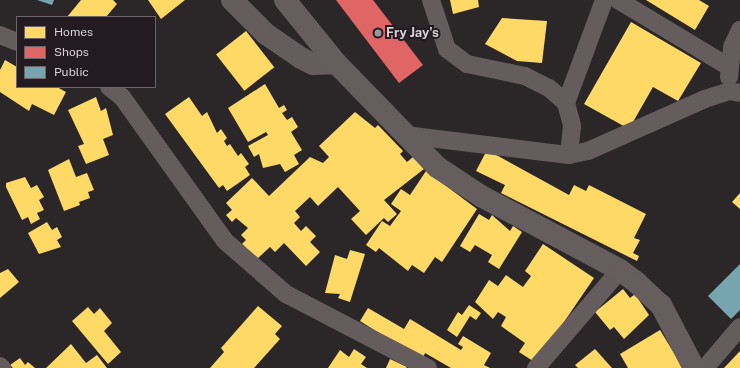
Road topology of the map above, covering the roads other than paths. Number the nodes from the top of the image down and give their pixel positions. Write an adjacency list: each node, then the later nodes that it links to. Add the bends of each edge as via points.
1 (232, 0): 9 (street, via 266,34 301,58 313,64)
2 (285, 0): 9 (main road)
3 (431, 0): 13 (street, via 447,49 467,64 525,76 549,88)
4 (604, 0): 13 (street)
5 (618, 0): 10 (street)
6 (740, 30): 10 (street, via 732,47)
7 (0, 35): 8 (street)
8 (16, 42)
9 (336, 63): 14 (main road)
10 (729, 67): 12 (street)
11 (110, 88): 18 (street, via 122,98 225,241 286,294)
12 (735, 92): 15 (street, via 588,151)
13 (566, 103): 15 (street, via 572,126)
14 (406, 135): 15 (street); 16 (main road, via 437,167 481,196)
15 (569, 155)
16 (620, 270): 19 (street); 20 (main road, via 661,305)
17 (740, 327): 21 (street)
18 (428, 368)
19 (536, 368)
20 (694, 368)
21 (705, 368)

